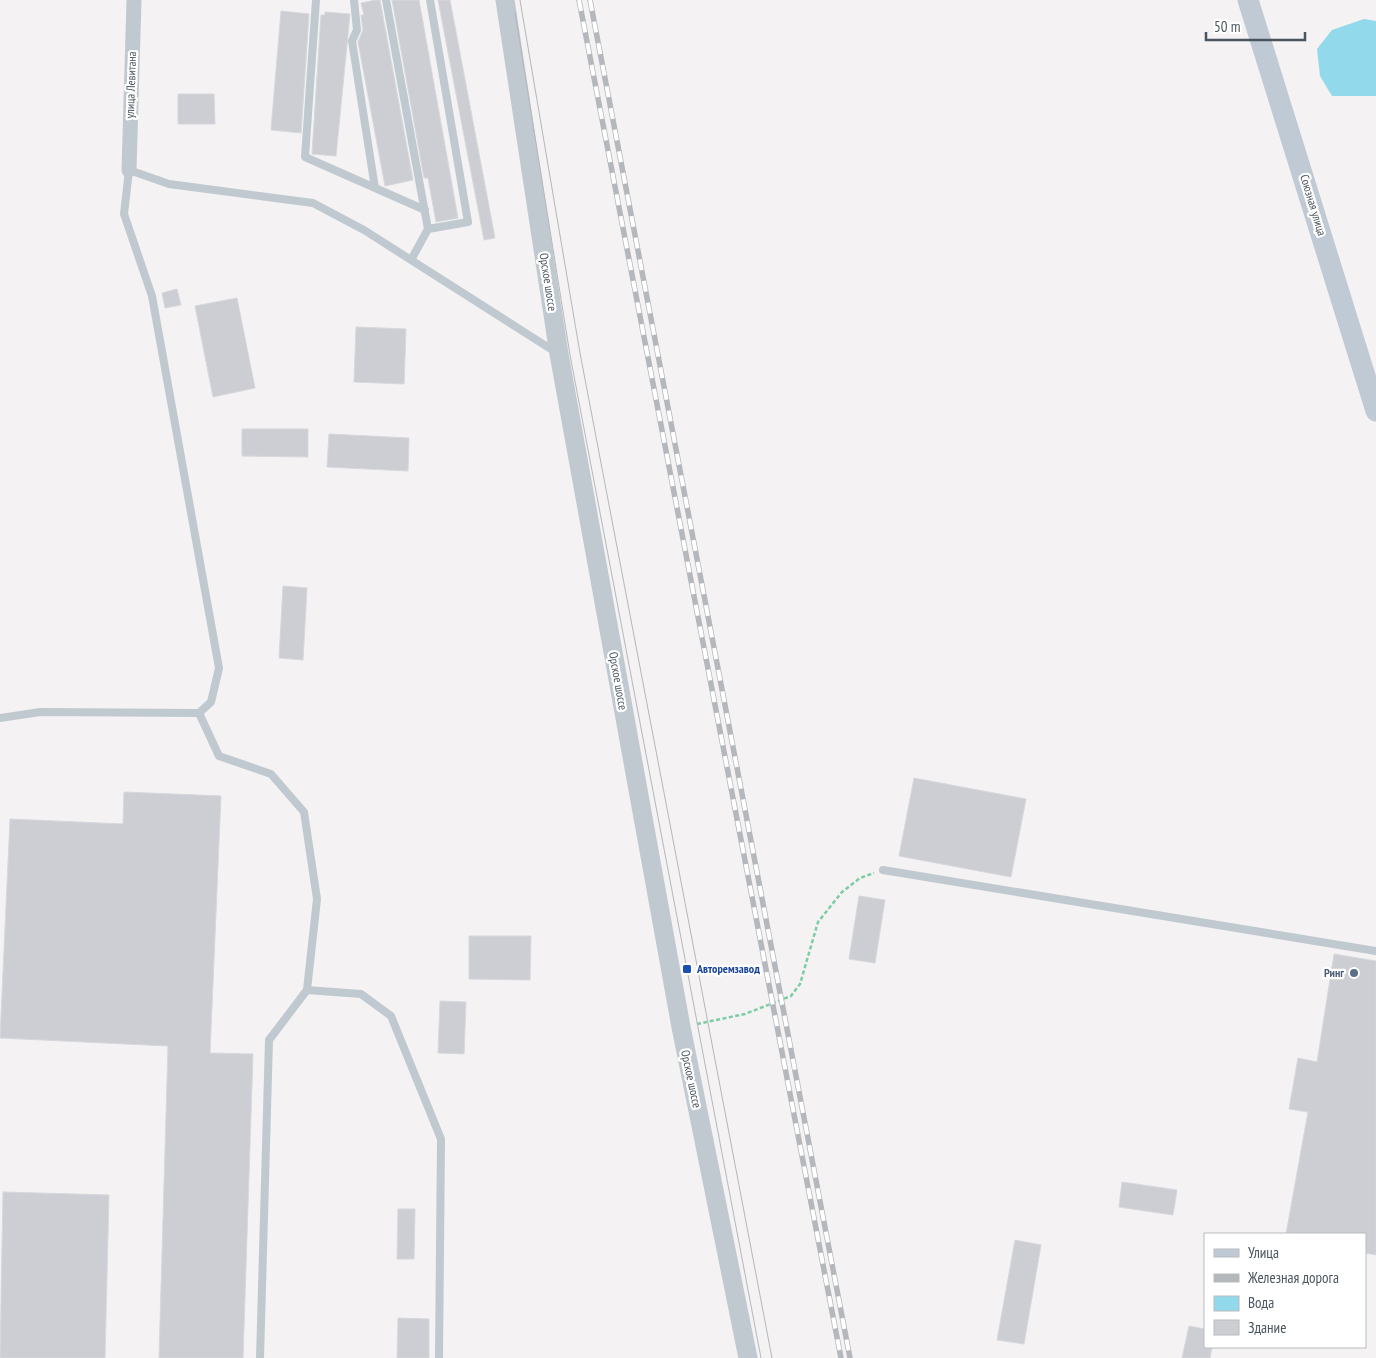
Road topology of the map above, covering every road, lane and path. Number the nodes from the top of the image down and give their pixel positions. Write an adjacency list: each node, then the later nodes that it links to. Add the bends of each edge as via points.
1 (134, 0): 8 (street, улица Левитана)
2 (316, 0): 9 (lane, via 305,157)
3 (354, 0): 9 (lane, via 356,30 352,41)
4 (386, 0): 10 (lane)
5 (430, 0): 11 (lane, via 468,222)
6 (505, 0): 13 (street, Орское шоссе)
7 (1248, 0): 14 (main road, Союзная улица)
8 (129, 170): 12 (lane, via 169,184 313,203); 15 (lane, via 124,214 152,296 219,668 211,702)
9 (375, 188): 10 (lane)
10 (425, 210): 11 (lane)
11 (428, 229): 12 (lane)
12 (411, 260): 13 (lane)
13 (559, 354): 20 (street, Орское шоссе)
14 (1376, 411)
15 (199, 713): 16 (lane, via 40,712); 19 (lane, via 220,756 271,774 304,812 317,899)
16 (0, 718)
17 (883, 870): 18 (lane); 20 (path, via 860,878 842,892 818,922 800,984 791,996 745,1014)
18 (1376, 951)
19 (307, 990): 21 (lane, via 269,1040); 22 (lane, via 361,994 390,1016 441,1139)
20 (681, 1027): 23 (street, Орское шоссе)
21 (260, 1358)
22 (439, 1358)
23 (748, 1358)

